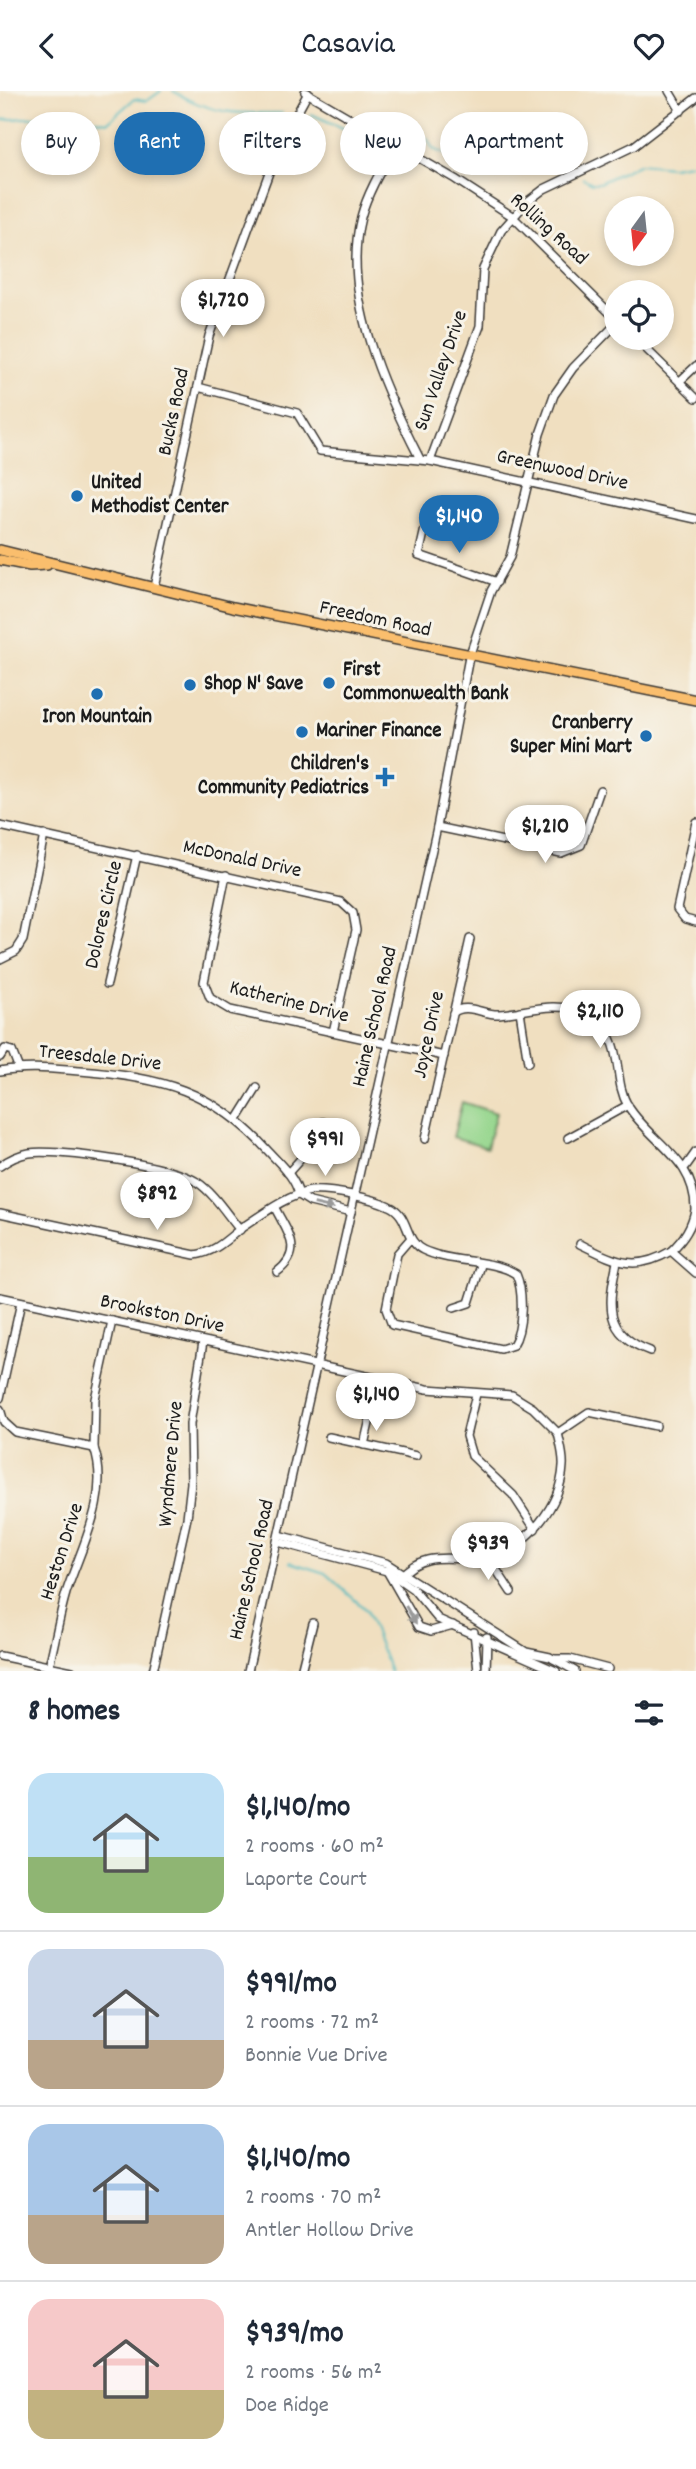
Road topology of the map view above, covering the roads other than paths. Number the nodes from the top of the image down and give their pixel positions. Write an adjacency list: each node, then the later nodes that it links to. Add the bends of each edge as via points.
1 (669, 91): 4 (street)
2 (306, 92): 5 (street, Rolling Road); 14 (street, Bucks Road, via 283,136 234,264 209,336)
3 (696, 98): 4 (street, Sun Valley Drive)
4 (681, 111): 8 (street, Sun Valley Drive, via 626,150 544,189)
5 (341, 112)
6 (426, 163): 8 (street, Rolling Road)
7 (380, 175): 16 (street, via 364,207 357,255 363,308 375,365)
8 (512, 216): 9 (street, Rolling Road); 17 (street, Sun Valley Drive, via 486,257 480,326)
9 (604, 309)
10 (604, 334): 18 (street, Haine School Road, via 554,395)
11 (648, 350): 13 (street)
12 (696, 366): 13 (street)
13 (680, 381): 15 (street)
14 (198, 387): 16 (street, Greenwood Drive, via 297,413 320,451); 25 (street, Bucks Road)
15 (696, 398)
16 (420, 459): 17 (street, Greenwood Drive)
17 (430, 461): 18 (street, Greenwood Drive)
18 (530, 482): 19 (street, Greenwood Drive); 24 (street, Haine School Road, via 510,558)
19 (696, 519)
20 (426, 524): 24 (street, via 419,555)
21 (0, 550): 23 (main road, Freedom Road)
22 (0, 560): 23 (main road, Freedom Road, via 30,566)
23 (50, 564): 25 (main road, Freedom Road)
24 (497, 582): 26 (street, Haine School Road)
25 (154, 587): 26 (main road, Freedom Road)
26 (469, 657): 27 (main road, Freedom Road); 31 (street, Haine School Road)
27 (696, 700)
28 (600, 790): 31 (street, via 581,845 561,853)
29 (696, 823): 33 (street)
30 (0, 826): 32 (street, McDonald Drive)
31 (437, 827): 43 (street, Haine School Road)
32 (44, 835): 34 (street, McDonald Drive); 38 (street, via 23,940 16,951)
33 (694, 843): 36 (street, via 677,909 685,919)
34 (137, 855): 35 (street, McDonald Drive); 39 (street, Dolores Circle)
35 (226, 875): 42 (street, Katherine Drive, via 204,982 208,995 230,1010); 42 (street, McDonald Drive, via 336,899 352,913 355,939)
36 (696, 922)
37 (470, 939): 41 (street, Joyce Drive)
38 (0, 959)
39 (107, 984)
40 (520, 1011): 41 (street, via 494,1014 463,1007); 46 (street); 50 (street, via 566,1007 600,1025 614,1048)
41 (453, 1013): 44 (street, Joyce Drive)
42 (333, 1032): 43 (street, Katherine Drive)
43 (387, 1044): 44 (street, Katherine Drive); 60 (street, Haine School Road)
44 (444, 1056): 54 (street, Joyce Drive)
45 (0, 1058): 47 (street, Treesdale Drive, via 5,1049 12,1051); 48 (street, Treesdale Drive)
46 (528, 1063)
47 (19, 1069): 48 (street, Treesdale Drive); 51 (street, Treesdale Drive, via 152,1079 202,1097)
48 (1, 1070)
49 (257, 1088): 51 (street)
50 (628, 1105): 53 (street); 57 (street)
51 (237, 1120): 58 (street, Treesdale Drive)
52 (323, 1122): 58 (street, via 315,1143)
53 (568, 1138)
54 (425, 1139)
55 (696, 1152): 57 (street)
56 (0, 1166): 65 (street, via 18,1156 40,1153 107,1158 186,1177 203,1187)
57 (686, 1166): 61 (street)
58 (288, 1173): 59 (street, Treesdale Drive)
59 (299, 1195): 60 (street, via 312,1191); 62 (street); 63 (street, one-way to 63)
60 (354, 1196): 63 (street, Haine School Road); 66 (street, via 393,1207 404,1219)
61 (696, 1205): 68 (street, via 686,1234)
62 (275, 1208): 65 (street); 71 (street, via 292,1249 290,1261)
63 (351, 1212): 79 (street, Haine School Road)
64 (0, 1213): 65 (street, via 195,1255 217,1249)
65 (240, 1230)
66 (410, 1239): 70 (street, via 432,1254); 70 (street, via 397,1254 386,1309 388,1321 398,1328 500,1349 513,1345 519,1330 519,1280 511,1271)
67 (580, 1244): 69 (street)
68 (671, 1251): 69 (street, via 641,1263); 72 (street)
69 (617, 1262): 78 (street, via 611,1315 629,1341)
70 (481, 1265): 75 (street, via 469,1303)
71 (277, 1272)
72 (696, 1273)
73 (0, 1297): 74 (street, Brookston Drive)
74 (21, 1302): 76 (street, Brookston Drive); 82 (street)
75 (454, 1308)
76 (112, 1321): 77 (street, Brookston Drive); 88 (street, Heston Drive, via 95,1399)
77 (203, 1342): 79 (street, Brookston Drive); 108 (street, Wyndmere Drive, via 190,1424 187,1518)
78 (650, 1351)
79 (316, 1367): 80 (street, Brookston Drive); 91 (street, Haine School Road)
80 (379, 1380): 81 (street, Brookston Drive); 87 (street)
81 (476, 1394): 85 (street, Brookston Drive, via 512,1395); 90 (street, via 466,1436 472,1456 513,1495)
82 (0, 1398)
83 (0, 1409): 88 (street, via 4,1422 15,1432)
84 (656, 1426): 85 (street, via 589,1412)
85 (558, 1433): 90 (street, via 564,1464 556,1501)
86 (329, 1437): 87 (street)
87 (364, 1445): 89 (street)
88 (94, 1448): 105 (street, Heston Drive, via 100,1465 99,1498 65,1597)
89 (416, 1456)
90 (535, 1529): 92 (street)
91 (278, 1538): 93 (street); 94 (street, via 378,1559); 109 (street, Haine School Road)
92 (488, 1557): 94 (street, via 414,1562); 95 (street)
93 (387, 1571): 94 (street); 99 (street, one-way to 99, via 419,1626 431,1631)
94 (401, 1576): 96 (street); 99 (street, via 438,1619)
95 (511, 1591)
96 (456, 1610): 98 (street); 99 (street)
97 (313, 1623): 110 (street)
98 (482, 1625): 101 (street); 103 (street, via 530,1654)
99 (456, 1626): 100 (street)
100 (474, 1632): 101 (street); 111 (street)
101 (488, 1639): 104 (street); 112 (street)
102 (0, 1655): 105 (street)
103 (554, 1659): 104 (street); 106 (street); 114 (street)
104 (543, 1665): 113 (street)
105 (49, 1666): 107 (street)
106 (608, 1669)
107 (72, 1671)
108 (153, 1671)
109 (248, 1671)
110 (301, 1671)
111 (478, 1671)
112 (486, 1671)
113 (556, 1671)
114 (575, 1671)

